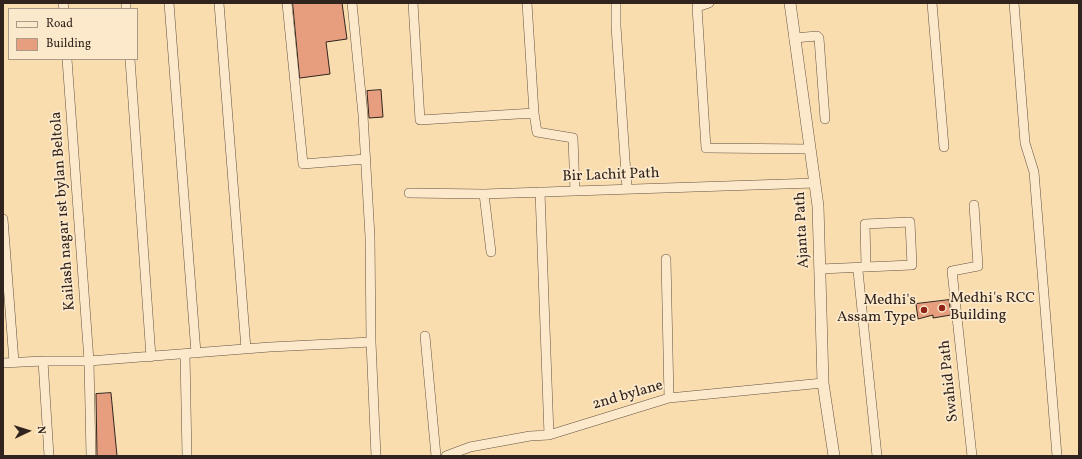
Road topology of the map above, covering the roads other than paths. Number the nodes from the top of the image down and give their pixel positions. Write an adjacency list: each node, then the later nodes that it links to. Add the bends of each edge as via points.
1 (169, 3): 35 (street)
2 (219, 3): 34 (street)
3 (287, 3): 19 (street, via 303,164)
4 (352, 3): 19 (street)
5 (413, 3): 15 (street, via 420,120)
6 (527, 3): 15 (street)
7 (616, 3): 21 (street)
8 (709, 3): 18 (street, via 697,7 706,148)
9 (790, 3): 12 (street, Ajanta Path)
10 (932, 3): 17 (street)
11 (1014, 3): 55 (street, via 1025,143 1034,172)
12 (794, 38): 16 (street, via 819,38); 18 (street, Ajanta Path)
13 (67, 60): 39 (street, Kailash nagar 1st bylan Beltola)
14 (130, 60): 37 (street)
15 (534, 113): 22 (street, via 537,132 573,138)
16 (825, 119)
17 (944, 147)
18 (810, 149): 20 (street, Ajanta Path)
19 (366, 160): 33 (street)
20 (815, 183): 21 (street, Bir Lachit Path); 30 (street, Ajanta Path)
21 (626, 189): 22 (street, Bir Lachit Path)
22 (575, 191): 23 (street, Bir Lachit Path)
23 (540, 192): 25 (street, Bir Lachit Path); 44 (street)
24 (408, 193): 25 (street, Bir Lachit Path)
25 (484, 194): 28 (street)
26 (974, 205): 54 (street, Swahid Path, via 978,266 952,271)
27 (3, 219): 41 (street)
28 (491, 252)
29 (666, 259): 43 (street)
30 (820, 269): 31 (street); 42 (street, Ajanta Path)
31 (862, 269): 31 (street, via 912,264 910,222 865,224); 53 (street)
32 (425, 336): 50 (street)
33 (371, 342): 34 (street); 49 (street)
34 (246, 349): 35 (street)
35 (196, 353): 36 (street)
36 (185, 354): 37 (street); 48 (street)
37 (151, 356): 39 (street)
38 (43, 361): 39 (street); 41 (street); 46 (street)
39 (89, 361): 47 (street, Kailash nagar 1st bylan Beltola)
40 (3, 362): 41 (street)
41 (14, 362)
42 (823, 383): 43 (street, 2nd bylane); 52 (street, Ajanta Path)
43 (669, 398): 44 (street, 2nd bylane)
44 (549, 435): 45 (street, 2nd bylane, via 530,436)
45 (470, 451): 51 (street, 2nd bylane)
46 (49, 456)
47 (91, 456)
48 (187, 456)
49 (376, 456)
50 (436, 456)
51 (446, 456)
52 (834, 456)
53 (877, 456)
54 (972, 456)
55 (1057, 456)

